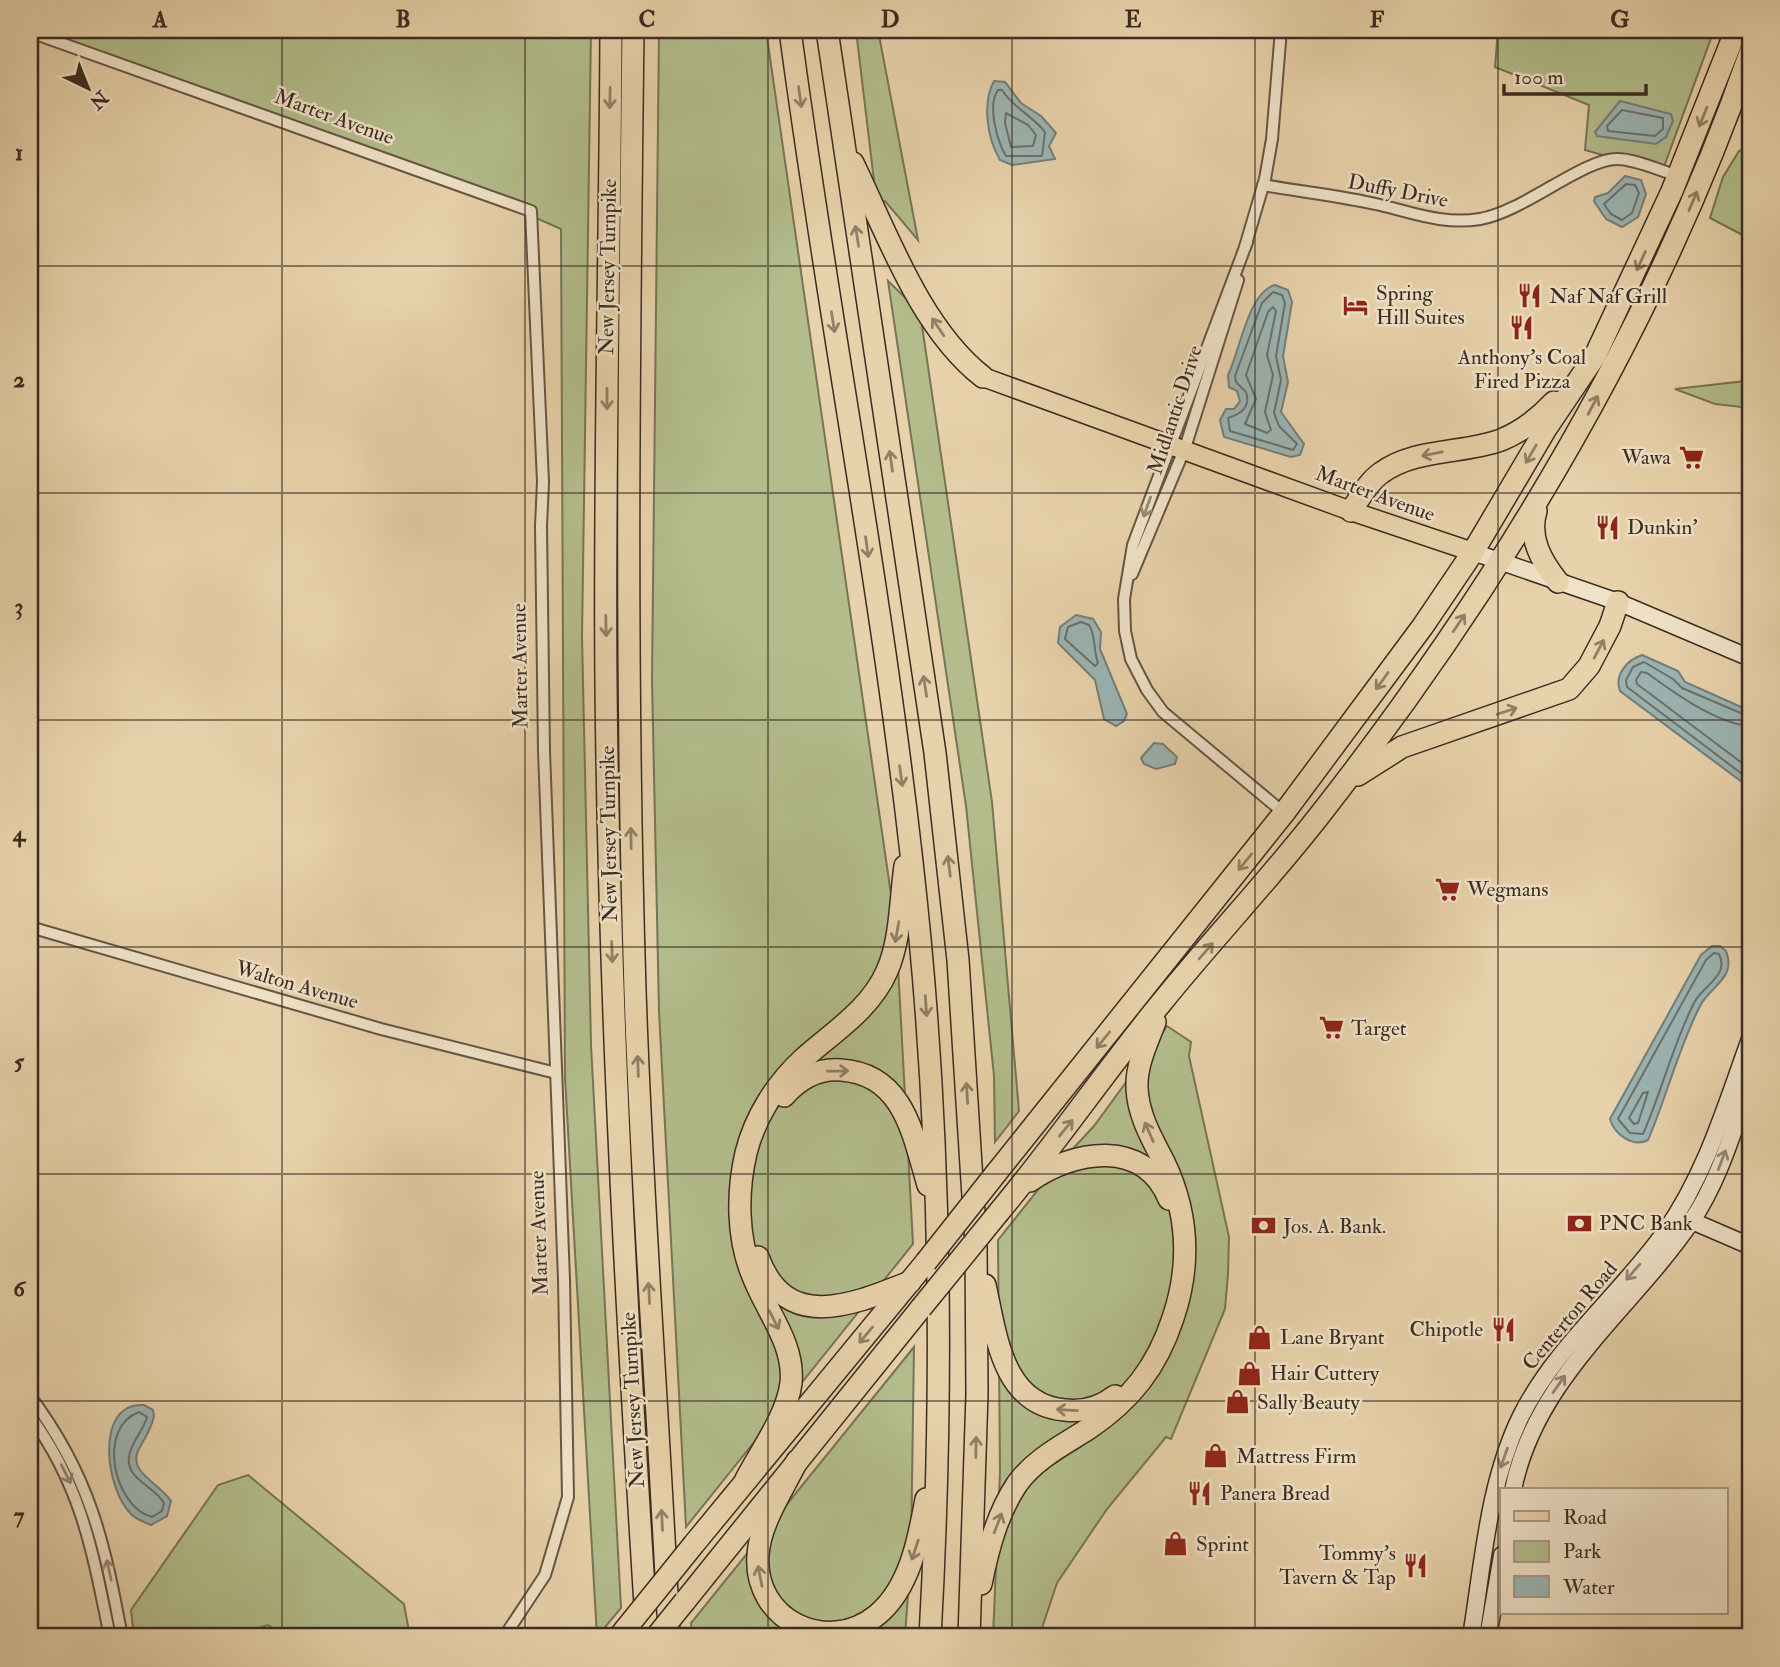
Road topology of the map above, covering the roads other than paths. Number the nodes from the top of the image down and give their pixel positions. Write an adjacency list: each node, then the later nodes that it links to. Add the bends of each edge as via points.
1 (611, 30): 49 (highway, New Jersey Turnpike, one-way to 49, via 608,808 618,1115)
2 (633, 30): 51 (highway, New Jersey Turnpike, one-way to 2, via 631,850 628,616)
3 (790, 30): 26 (highway, one-way to 26)
4 (827, 30): 9 (highway)
5 (1281, 30): 11 (street, Midlantic Drive)
6 (1736, 30): 10 (highway, one-way to 10)
7 (30, 32): 30 (street, Marter Avenue, via 531,211 543,482 544,751)
8 (1750, 54): 16 (highway, one-way to 8, via 1642,312 1693,202)
9 (843, 142): 14 (highway, one-way to 9, via 960,359 932,319); 35 (highway, one-way to 9, via 958,960 939,788)
10 (1679, 176): 11 (street, Duffy Drive, via 1612,159 1517,207 1463,221 1422,218 1378,205); 13 (highway, one-way to 13)
11 (1264, 185): 12 (street, Midlantic Drive)
12 (1247, 242): 15 (street, Midlantic Drive); 15 (street, Midlantic Drive, via 1233,302)
13 (1594, 356): 17 (highway, one-way to 17, via 1551,405 1521,430 1483,446 1424,455 1392,466 1372,481); 18 (highway, one-way to 18, via 1546,427)
14 (983, 377): 15 (main road, Marter Avenue)
15 (1177, 445): 17 (main road, Marter Avenue); 21 (street, Midlantic Drive); 21 (street, Midlantic Drive, one-way to 21, via 1133,545)
16 (1539, 500): 19 (highway); 20 (highway, via 1532,530 1542,559)
17 (1351, 511): 18 (main road, Marter Avenue)
18 (1474, 552): 19 (main road, Marter Avenue); 25 (highway, one-way to 25)
19 (1500, 561): 20 (main road, Marter Avenue); 24 (highway, one-way to 19)
20 (1558, 582): 22 (main road, Marter Avenue)
21 (1126, 586): 25 (street, Midlantic Drive, via 1130,659 1147,690 1163,712)
22 (1618, 602): 23 (main road, Marter Avenue); 24 (highway, one-way to 22, via 1369,765 1402,747 1569,689 1589,666)
23 (1750, 658)
24 (1337, 793): 28 (highway, one-way to 24)
25 (1284, 813): 37 (highway, one-way to 37, bridge)
26 (909, 840): 33 (highway, one-way to 33, via 927,1021); 42 (highway, one-way to 42, via 887,971 860,1010 780,1084 762,1111 746,1153 740,1200 744,1250 783,1339 791,1382 786,1403)
27 (30, 927): 30 (street, Walton Avenue, via 369,1025)
28 (1161, 1002): 32 (highway, one-way to 28); 53 (highway, one-way to 28, via 997,1522 1018,1483 1050,1452 1134,1393 1154,1363 1174,1315 1184,1259 1184,1220 1173,1182 1141,1111 1137,1086 1137,1073)
29 (1750, 1039): 54 (main road, Centerton Road, one-way to 54, via 1708,1156 1688,1196 1637,1268 1555,1364 1522,1415 1500,1469)
30 (556, 1073): 47 (street, Marter Avenue, via 568,1497 545,1574)
31 (1750, 1084): 34 (main road, Centerton Road, one-way to 31, via 1717,1174)
32 (1003, 1206): 35 (highway, one-way to 35, via 1026,1184 1062,1162 1100,1154 1136,1163 1164,1189 1176,1228 1175,1274 1153,1346 1127,1385 1103,1403 1075,1411 1039,1404 1023,1392 1002,1359); 41 (highway, bridge)
33 (938, 1217): 37 (highway, one-way to 33, via 829,1308 794,1301 779,1291 753,1242 751,1199 758,1152 774,1110 800,1080 817,1072 853,1070 884,1084 907,1114); 40 (highway)
34 (1692, 1221): 36 (main road); 43 (main road, Centerton Road, one-way to 34, via 1525,1446 1552,1393)
35 (976, 1244): 53 (highway, one-way to 35)
36 (1750, 1246)
37 (910, 1282): 42 (highway, one-way to 42)
38 (30, 1396): 46 (street, one-way to 38, via 94,1510 67,1451)
39 (30, 1416): 45 (street, one-way to 45, via 68,1477 84,1516)
40 (938, 1435): 41 (highway, one-way to 41, via 919,1538 903,1580 878,1614 844,1632 827,1634 794,1625 774,1608 761,1586 757,1569 762,1534); 52 (highway)
41 (797, 1461): 50 (highway, bridge)
42 (746, 1479): 48 (highway, bridge)
43 (1514, 1488)
44 (1500, 1567): 55 (main road)
45 (110, 1637)
46 (122, 1637)
47 (504, 1637)
48 (619, 1637)
49 (647, 1637)
50 (656, 1637)
51 (669, 1637)
52 (930, 1637)
53 (970, 1637)
54 (1471, 1637)
55 (1488, 1637)

